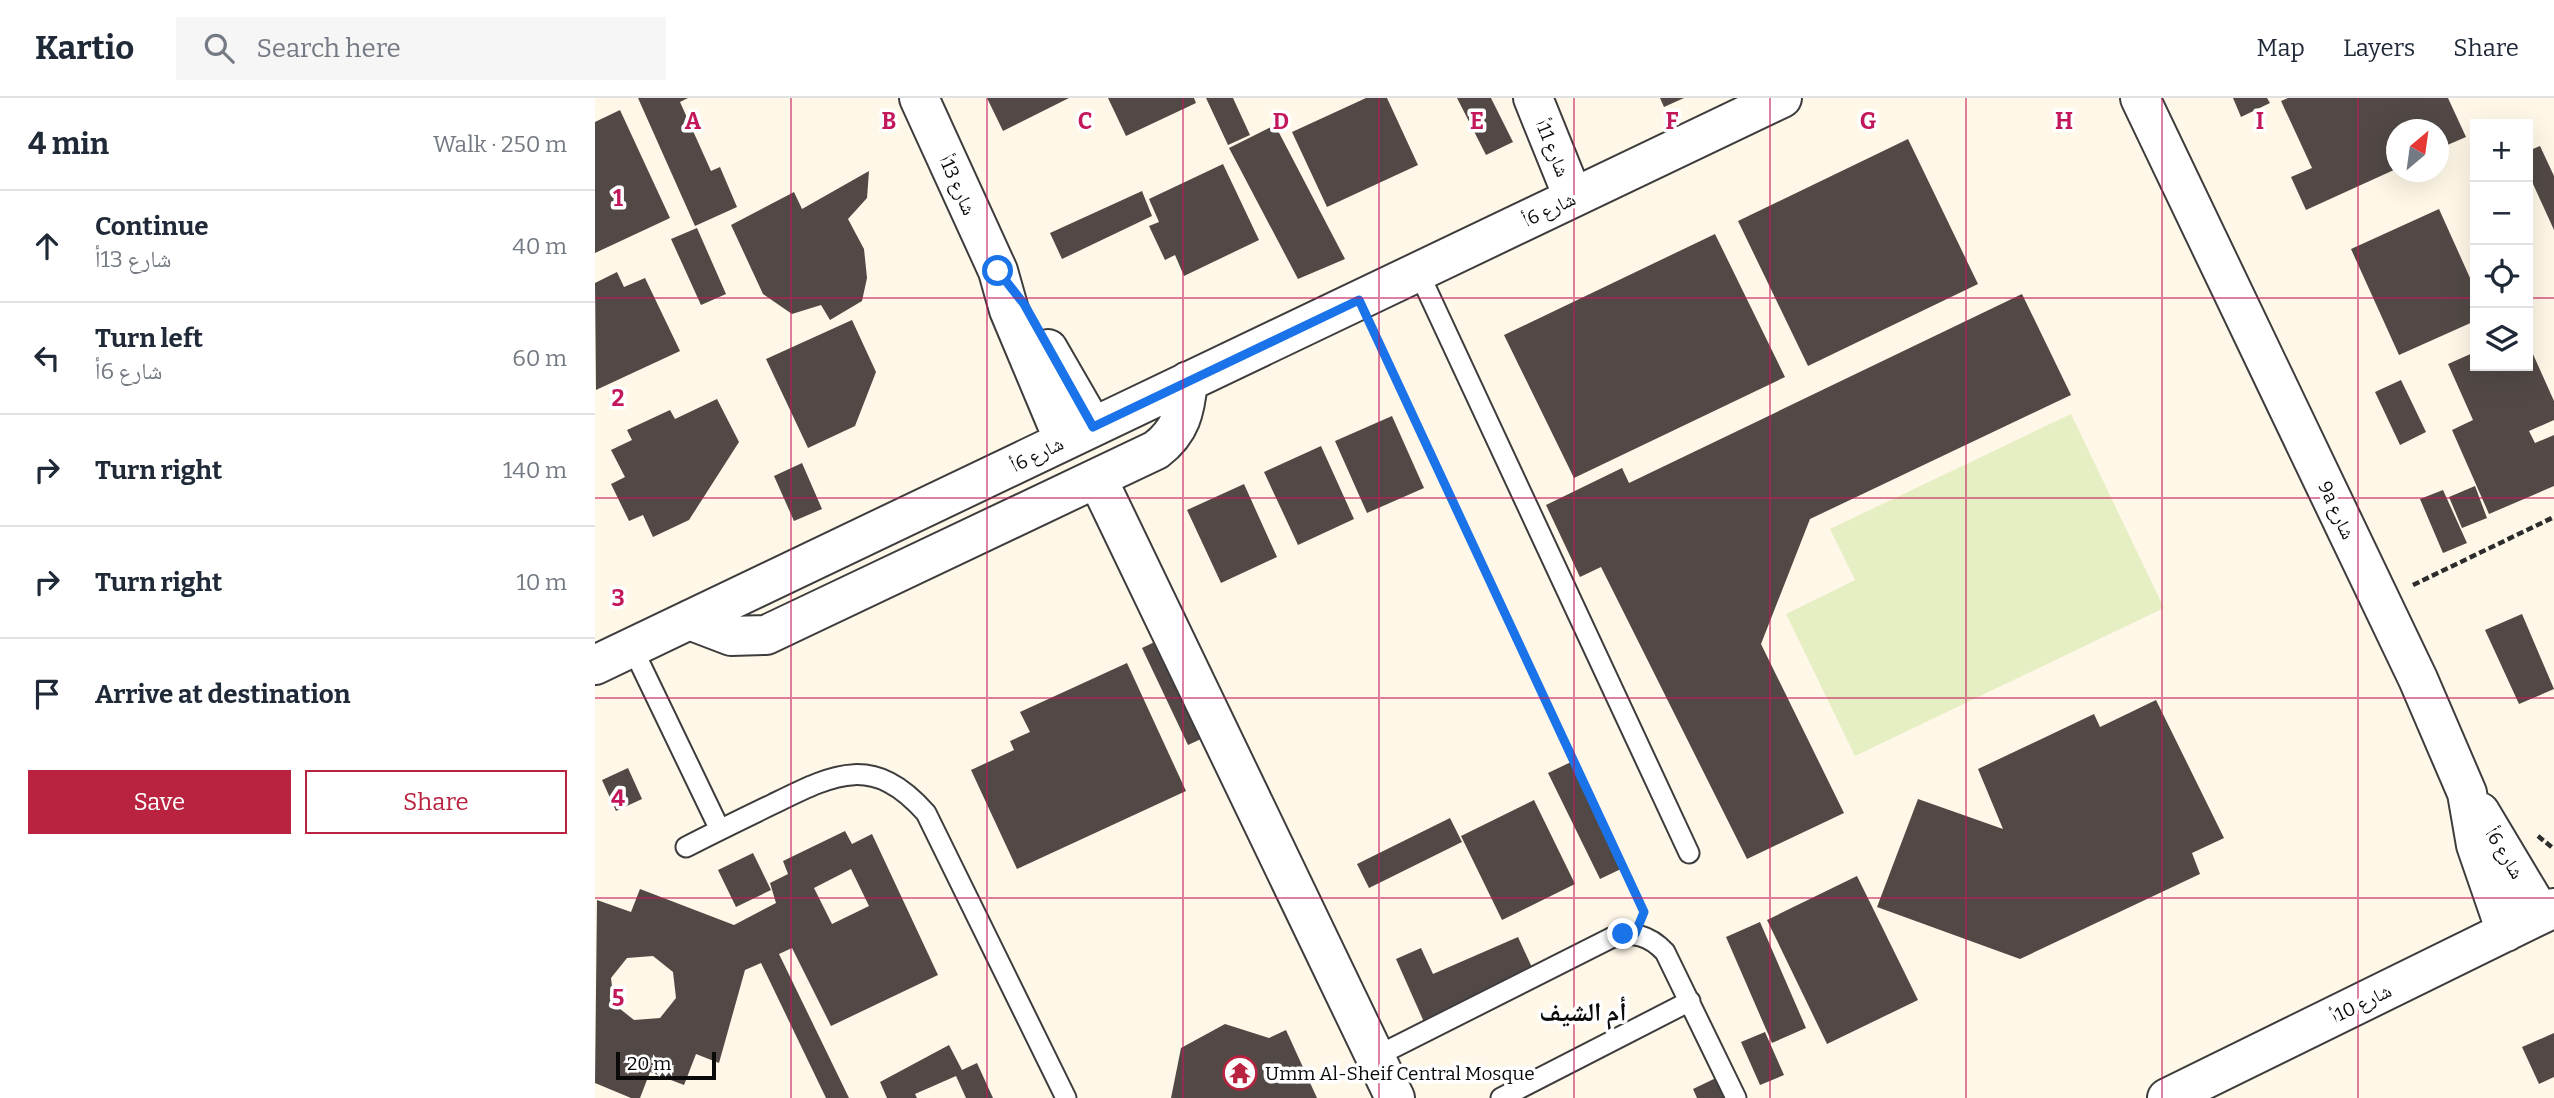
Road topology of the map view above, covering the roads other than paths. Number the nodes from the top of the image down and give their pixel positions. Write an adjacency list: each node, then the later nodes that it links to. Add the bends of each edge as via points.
1 (919, 98): 9 (street, شارع 13أ, via 998,271 1024,304)
2 (1533, 98): 6 (street, شارع 11أ)
3 (1555, 98): 6 (street, شارع 11أ)
4 (1782, 98): 6 (street, شارع 6أ)
5 (2140, 98): 14 (street, 9a شارع, via 2381,601)
6 (1587, 191): 7 (street, شارع 6أ)
7 (1418, 271): 8 (street, شارع 6أ); 17 (lane)
8 (1188, 382): 9 (street, شارع 6أ); 10 (street, via 1182,421 1167,442)
9 (1078, 434): 11 (street, شارع 6أ)
10 (1097, 478): 11 (street, via 766,635 731,636); 21 (street)
11 (689, 620): 12 (street, شارع 6أ)
12 (632, 647): 13 (street, شارع 6أ); 15 (lane)
13 (596, 662)
14 (2467, 793): 18 (street, شارع 6أ); 19 (street, 9a شارع, via 2476,845)
15 (720, 830): 16 (lane); 22 (lane, via 829,776 880,779 913,799 926,813)
16 (686, 846)
17 (1689, 853)
18 (2547, 911): 19 (street, شارع 10أ)
19 (2506, 932): 26 (street, شارع 10أ)
20 (1690, 1001): 21 (lane, via 1665,952 1647,937 1611,938); 24 (lane); 25 (lane)
21 (1375, 1057): 23 (street)
22 (1066, 1098)
23 (1395, 1098)
24 (1501, 1098)
25 (1736, 1098)
26 (2167, 1098)

